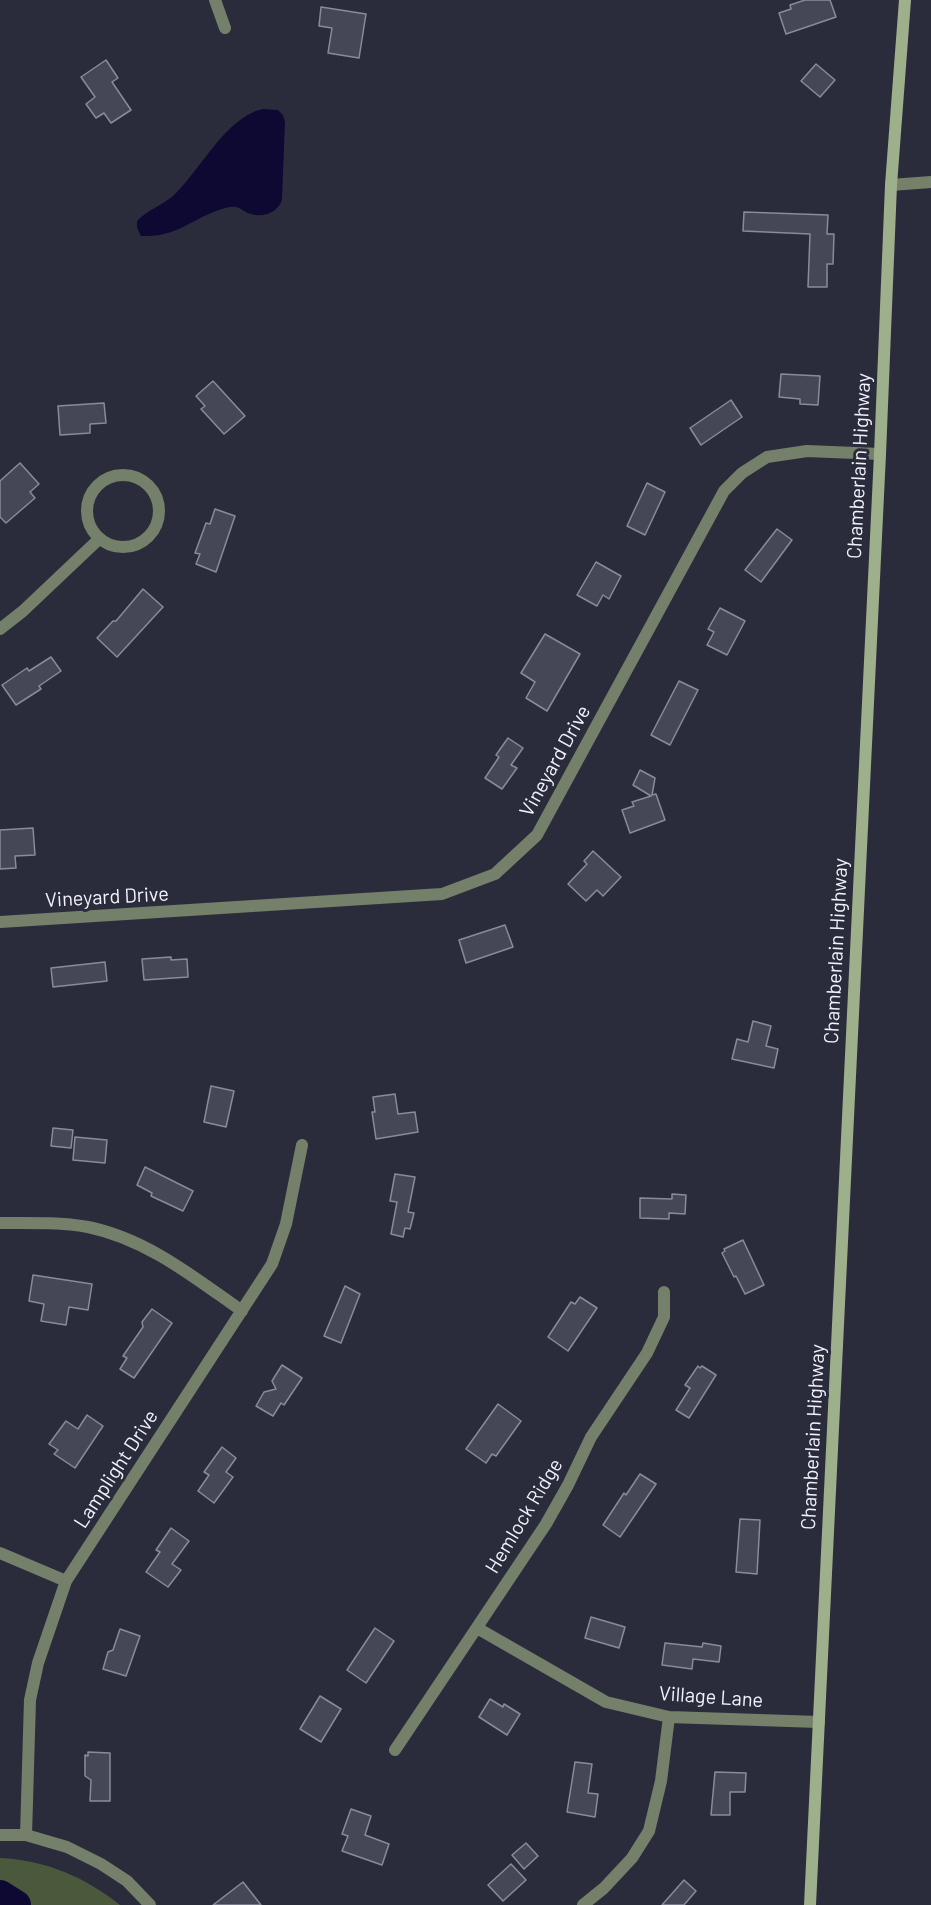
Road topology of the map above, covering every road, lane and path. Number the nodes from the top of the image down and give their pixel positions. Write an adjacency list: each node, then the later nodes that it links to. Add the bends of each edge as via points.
1 (215, 0): 3 (street)
2 (905, 0): 5 (main road, Chamberlain Highway)
3 (225, 28)
4 (931, 182): 5 (street)
5 (891, 186): 6 (main road, Chamberlain Highway)
6 (880, 454): 9 (street, Vineyard Drive, via 807,451 767,457 724,491 537,835 495,874 442,894); 18 (main road, Chamberlain Highway)
7 (99, 538): 7 (street, via 111,546 126,547 151,534 158,522 159,508 156,494 147,483 120,474 94,487 86,514); 8 (street)
8 (0, 629)
9 (0, 922)
10 (302, 1144): 13 (street, Lamplight Drive, via 286,1224 272,1264)
11 (0, 1223): 13 (street, via 89,1227 124,1238 165,1257)
12 (664, 1292): 16 (street, Hemlock Ridge, via 664,1317 647,1353 591,1437 546,1524)
13 (242, 1311): 15 (street, Lamplight Drive)
14 (0, 1553): 15 (street)
15 (66, 1581): 21 (street, Lamplight Drive, via 38,1663 30,1700)
16 (477, 1628): 17 (street, Village Lane, via 606,1702); 19 (street, Hemlock Ridge)
17 (669, 1717): 18 (street, Village Lane); 23 (street, via 661,1781 649,1831 632,1858)
18 (819, 1722): 24 (main road, Chamberlain Highway)
19 (395, 1750)
20 (0, 1835): 21 (street)
21 (26, 1835): 22 (street, via 67,1847 101,1864 127,1881)
22 (150, 1905)
23 (583, 1905)
24 (810, 1905)

